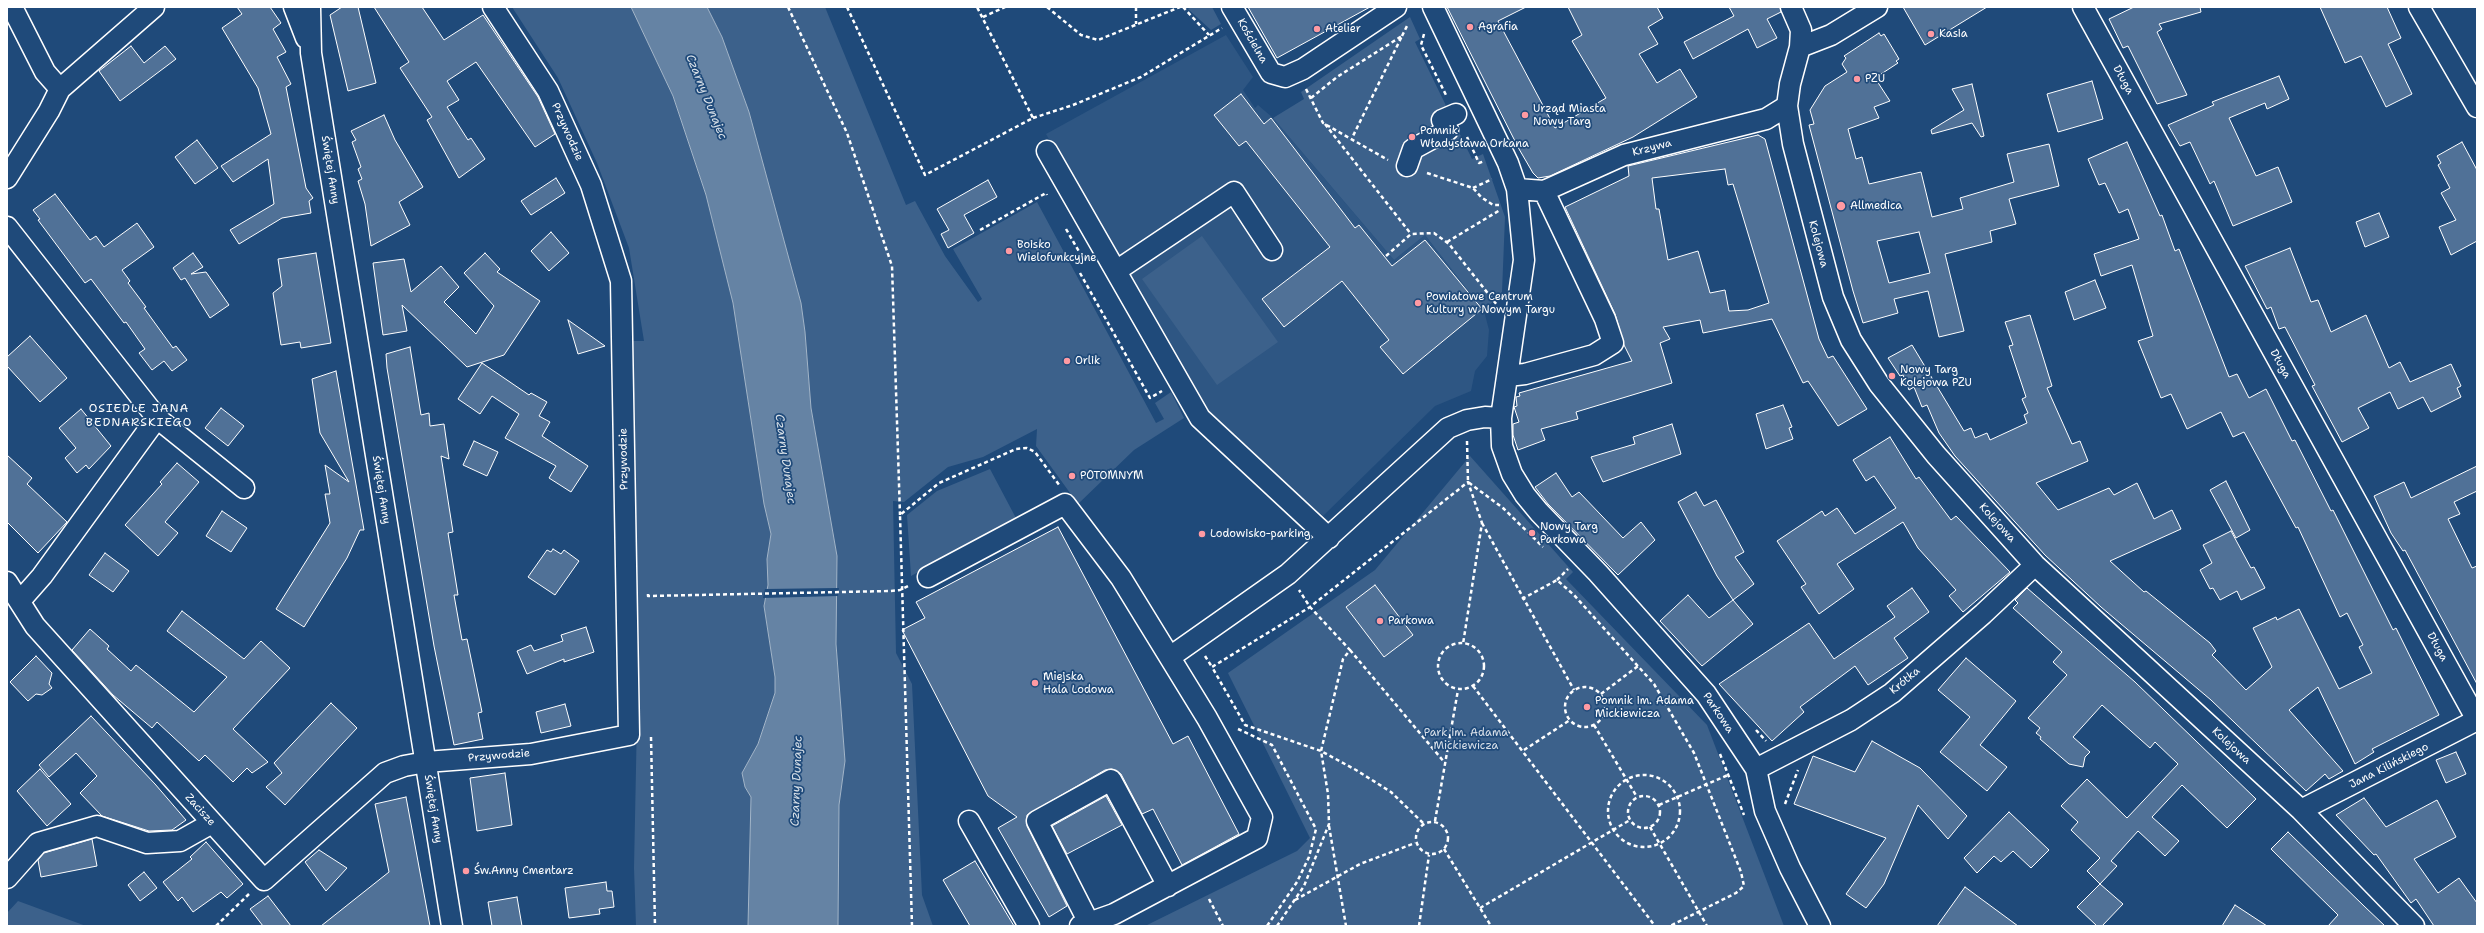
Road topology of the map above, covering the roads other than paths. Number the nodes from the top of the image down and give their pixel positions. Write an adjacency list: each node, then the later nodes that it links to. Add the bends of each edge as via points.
1 (12, 7): 15 (street, via 46,72)
2 (154, 7): 15 (street)
3 (294, 7): 14 (street, Świętej Anny)
4 (310, 7): 14 (street, Świętej Anny)
5 (493, 7): 38 (street, Przywodzie, via 548,91 591,185 621,281 629,735 531,754)
6 (1396, 7): 12 (street, Kościelna, via 1302,69 1285,76 1271,72)
7 (1432, 7): 22 (street, Parkowa, via 1508,164)
8 (1791, 7): 13 (street, Kolejowa, via 1801,30)
9 (1877, 7): 13 (street, via 1831,35)
10 (2083, 7): 37 (street, Długa)
11 (2420, 7): 17 (street)
12 (1230, 16)
13 (1800, 47): 16 (street, Kolejowa)
14 (311, 53): 38 (street, Świętej Anny)
15 (60, 89): 21 (street)
16 (1787, 106): 23 (street, Krzywa, via 1766,119 1624,154); 32 (street, Kolejowa, via 1793,144 1821,255 1833,297 1851,340 1896,408)
17 (2477, 107)
18 (1456, 114): 20 (street, via 1442,120 1448,130 1413,149)
19 (1047, 150): 26 (street)
20 (1407, 166)
21 (7, 178)
22 (1517, 189): 23 (street, Krzywa); 27 (street, Parkowa, via 1524,260)
23 (1544, 191): 27 (street, via 1605,319 1613,343 1594,355 1525,374)
24 (7, 227): 28 (street)
25 (1272, 250): 26 (street, via 1234,192)
26 (1116, 271): 31 (street, via 1200,418)
27 (1508, 376): 29 (street, Parkowa)
28 (157, 418): 30 (street); 35 (street, via 42,576)
29 (1501, 418): 31 (street, via 1467,420 1448,428); 39 (street, Parkowa, via 1502,446 1512,474 1525,495 1706,694)
30 (244, 488)
31 (1329, 538): 36 (street, via 1288,574)
32 (2035, 565): 39 (street, Krótka, via 1892,693 1851,720); 40 (street, Kolejowa)
33 (928, 577): 36 (street, via 1065,504 1121,578)
34 (7, 582): 35 (street, Zacisze)
35 (20, 601): 42 (street, Zacisze, via 35,626)
36 (1170, 657): 44 (street, via 1262,817 1257,838)
37 (2477, 720): 40 (street, Jana Kilińskiego)
38 (426, 762): 42 (street, Zacisze, via 385,773 264,880); 46 (street, Świętej Anny)
39 (1756, 769): 48 (street, Parkowa, via 1765,811 1790,868)
40 (2301, 810): 49 (street, Kolejowa)
41 (970, 821): 47 (street)
42 (212, 823): 43 (street, via 180,841 147,843 97,826 38,843)
43 (7, 878)
44 (1168, 886): 45 (street, via 1114,914); 45 (street, via 1111,780 1037,821)
45 (1085, 924)
46 (452, 926)
47 (1029, 926)
48 (1820, 926)
49 (2414, 926)

